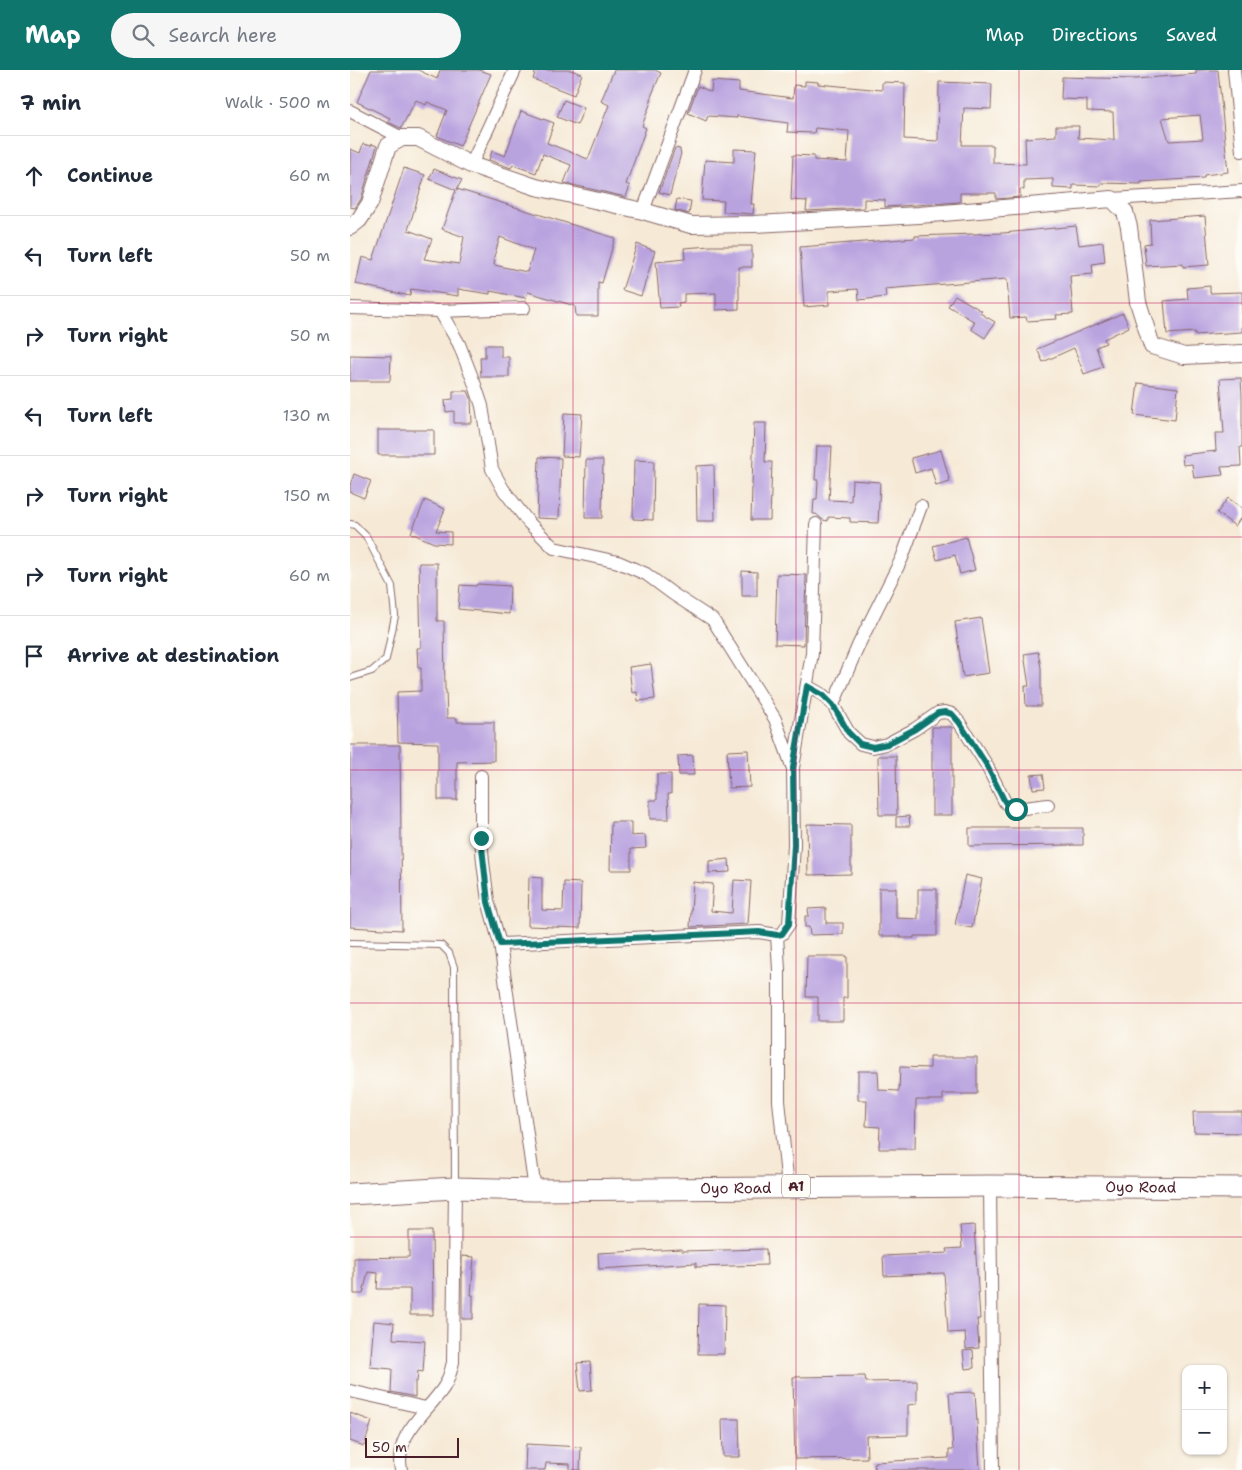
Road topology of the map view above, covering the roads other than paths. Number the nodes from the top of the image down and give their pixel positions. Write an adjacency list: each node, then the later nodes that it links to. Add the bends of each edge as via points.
1 (515, 70): 7 (street)
2 (695, 70): 10 (street)
3 (1234, 70): 6 (street)
4 (350, 111): 5 (street)
5 (402, 138): 7 (street, via 418,138); 11 (street, via 388,146 370,203)
6 (1242, 150)
7 (471, 165): 10 (street, via 536,187)
8 (1242, 191): 9 (street)
9 (1112, 199): 10 (street, via 919,216 754,224 691,225); 15 (street, via 1125,212 1138,302 1152,346 1184,356)
10 (643, 210)
11 (350, 227)
12 (350, 308): 14 (street)
13 (524, 308): 14 (street)
14 (440, 311): 22 (street, via 459,344 479,399 492,469 529,523 554,548 618,562 646,574 714,620 775,719)
15 (1242, 353)
16 (921, 506): 21 (street, via 902,558)
17 (350, 524): 19 (lane, via 366,536 392,586 395,616 386,659 372,671)
18 (816, 524): 20 (street, via 812,653)
19 (350, 678)
20 (807, 686): 21 (street); 22 (street)
21 (833, 705): 24 (street, via 848,732 860,744 873,747 887,744 938,713 952,714 1010,807)
22 (793, 768): 25 (street, via 794,845 789,924 782,934)
23 (481, 776): 27 (street, via 483,862 488,902)
24 (1048, 805)
25 (777, 935): 27 (street, via 759,932); 28 (street, via 779,1101)
26 (350, 943): 30 (lane, via 441,945 449,953 454,967)
27 (500, 944): 32 (street)
28 (788, 1186): 29 (highway, Oyo Road / A1); 32 (highway, Oyo Road / A1)
29 (990, 1186): 31 (highway, Oyo Road / A1); 37 (street)
30 (455, 1188): 32 (highway, Oyo Road / A1); 33 (highway, Oyo Road / A1); 35 (street, via 453,1362 449,1378)
31 (1242, 1188)
32 (535, 1190)
33 (350, 1194)
34 (350, 1391): 35 (street)
35 (426, 1408): 36 (street, via 404,1439 400,1449)
36 (401, 1470)
37 (993, 1470)

